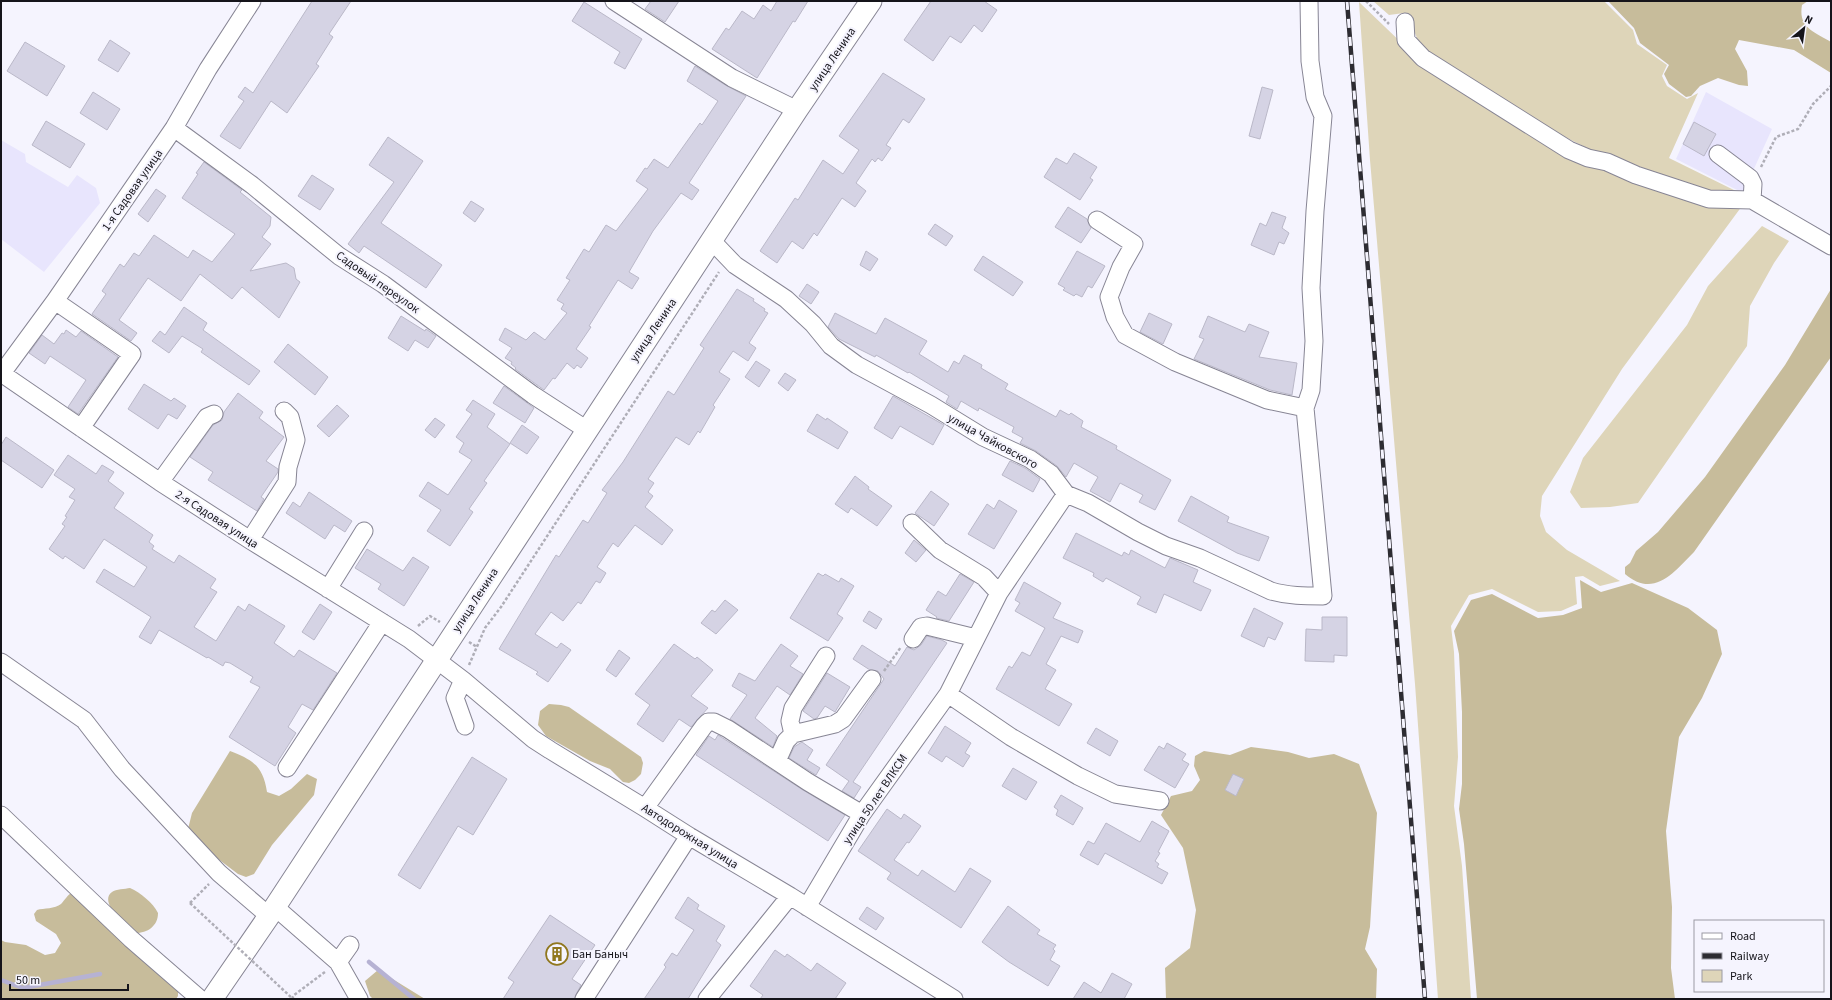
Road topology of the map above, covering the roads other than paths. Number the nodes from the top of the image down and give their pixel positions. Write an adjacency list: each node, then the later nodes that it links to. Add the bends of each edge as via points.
1 (252, 1): 7 (street, 1-я Садовая улица)
2 (614, 1): 6 (street, via 732,78)
3 (871, 1): 6 (main road, улица Ленина)
4 (1309, 1): 15 (street, via 1310,61 1315,97 1323,116 1314,211 1311,288 1314,341 1311,390)
5 (1405, 22): 9 (street, via 1406,40 1423,58 1569,150 1709,199)
6 (798, 110): 11 (main road, улица Ленина)
7 (174, 128): 13 (street, 1-я Садовая улица); 19 (street, Садовый переулок, via 252,185 339,256 383,284 533,395)
8 (1718, 154): 9 (street, via 1750,178)
9 (1753, 192): 12 (street)
10 (1097, 220): 15 (street, via 1134,244 1109,297 1114,317 1125,335 1175,362 1267,400)
11 (712, 241): 19 (main road, улица Ленина); 21 (street, улица Чайковского, via 735,265 786,299 813,324 831,346 857,365 983,437 1030,459 1050,474)
12 (1831, 246)
13 (55, 301): 14 (street, 1-я Садовая улица); 18 (street, via 132,354)
14 (2, 373): 18 (street, 2-я Садовая улица)
15 (1305, 408): 21 (street, улица Чайковского, via 1323,596 1300,596 1271,591 1200,558 1166,546 1088,503)
16 (284, 411): 24 (street, via 290,417 296,440 288,467 288,482)
17 (214, 414): 20 (street, via 207,417)
18 (81, 428): 20 (street, 2-я Садовая улица)
19 (587, 430): 31 (main road, улица Ленина)
20 (160, 482): 24 (street, 2-я Садовая улица)
21 (1066, 494): 26 (street, улица 50 лет ВЛКСМ)
22 (912, 524): 26 (street, via 940,550 984,577)
23 (364, 531): 25 (street)
24 (250, 540): 25 (street, 2-я Садовая улица)
25 (328, 589): 27 (street, 2-я Садовая улица)
26 (999, 593): 28 (street, улица 50 лет ВЛКСМ)
27 (382, 622): 31 (street, 2-я Садовая улица); 39 (street)
28 (976, 638): 29 (street, via 926,626 922,627); 35 (street, улица 50 лет ВЛКСМ)
29 (913, 639)
30 (826, 656): 37 (street, via 793,708 790,721)
31 (436, 659): 34 (street, Автодорожная улица); 47 (main road, улица Ленина)
32 (1, 662): 47 (street, via 84,720 122,769 219,873)
33 (872, 679): 37 (street, via 843,719 835,724)
34 (463, 680): 36 (street, via 454,698); 41 (street, Автодорожная улица, via 533,739)
35 (948, 694): 40 (street, via 1011,737 1078,776 1115,794); 42 (street, улица 50 лет ВЛКСМ)
36 (465, 726)
37 (792, 734): 38 (street)
38 (777, 761): 41 (street, via 728,729 708,722); 42 (street)
39 (287, 768)
40 (1160, 801)
41 (645, 808): 44 (street, Автодорожная улица)
42 (862, 814): 46 (street, улица 50 лет ВЛКСМ)
43 (1, 815): 50 (street, via 131,939)
44 (689, 836): 45 (street, Автодорожная улица); 53 (street)
45 (790, 896): 46 (street, Автодорожная улица); 54 (street)
46 (807, 907): 55 (street, Автодорожная улица)
47 (272, 911): 49 (street); 51 (main road, улица Ленина)
48 (350, 945): 49 (street)
49 (338, 962): 52 (street)
50 (200, 999)
51 (212, 999)
52 (359, 999)
53 (584, 999)
54 (707, 999)
55 (954, 999)

